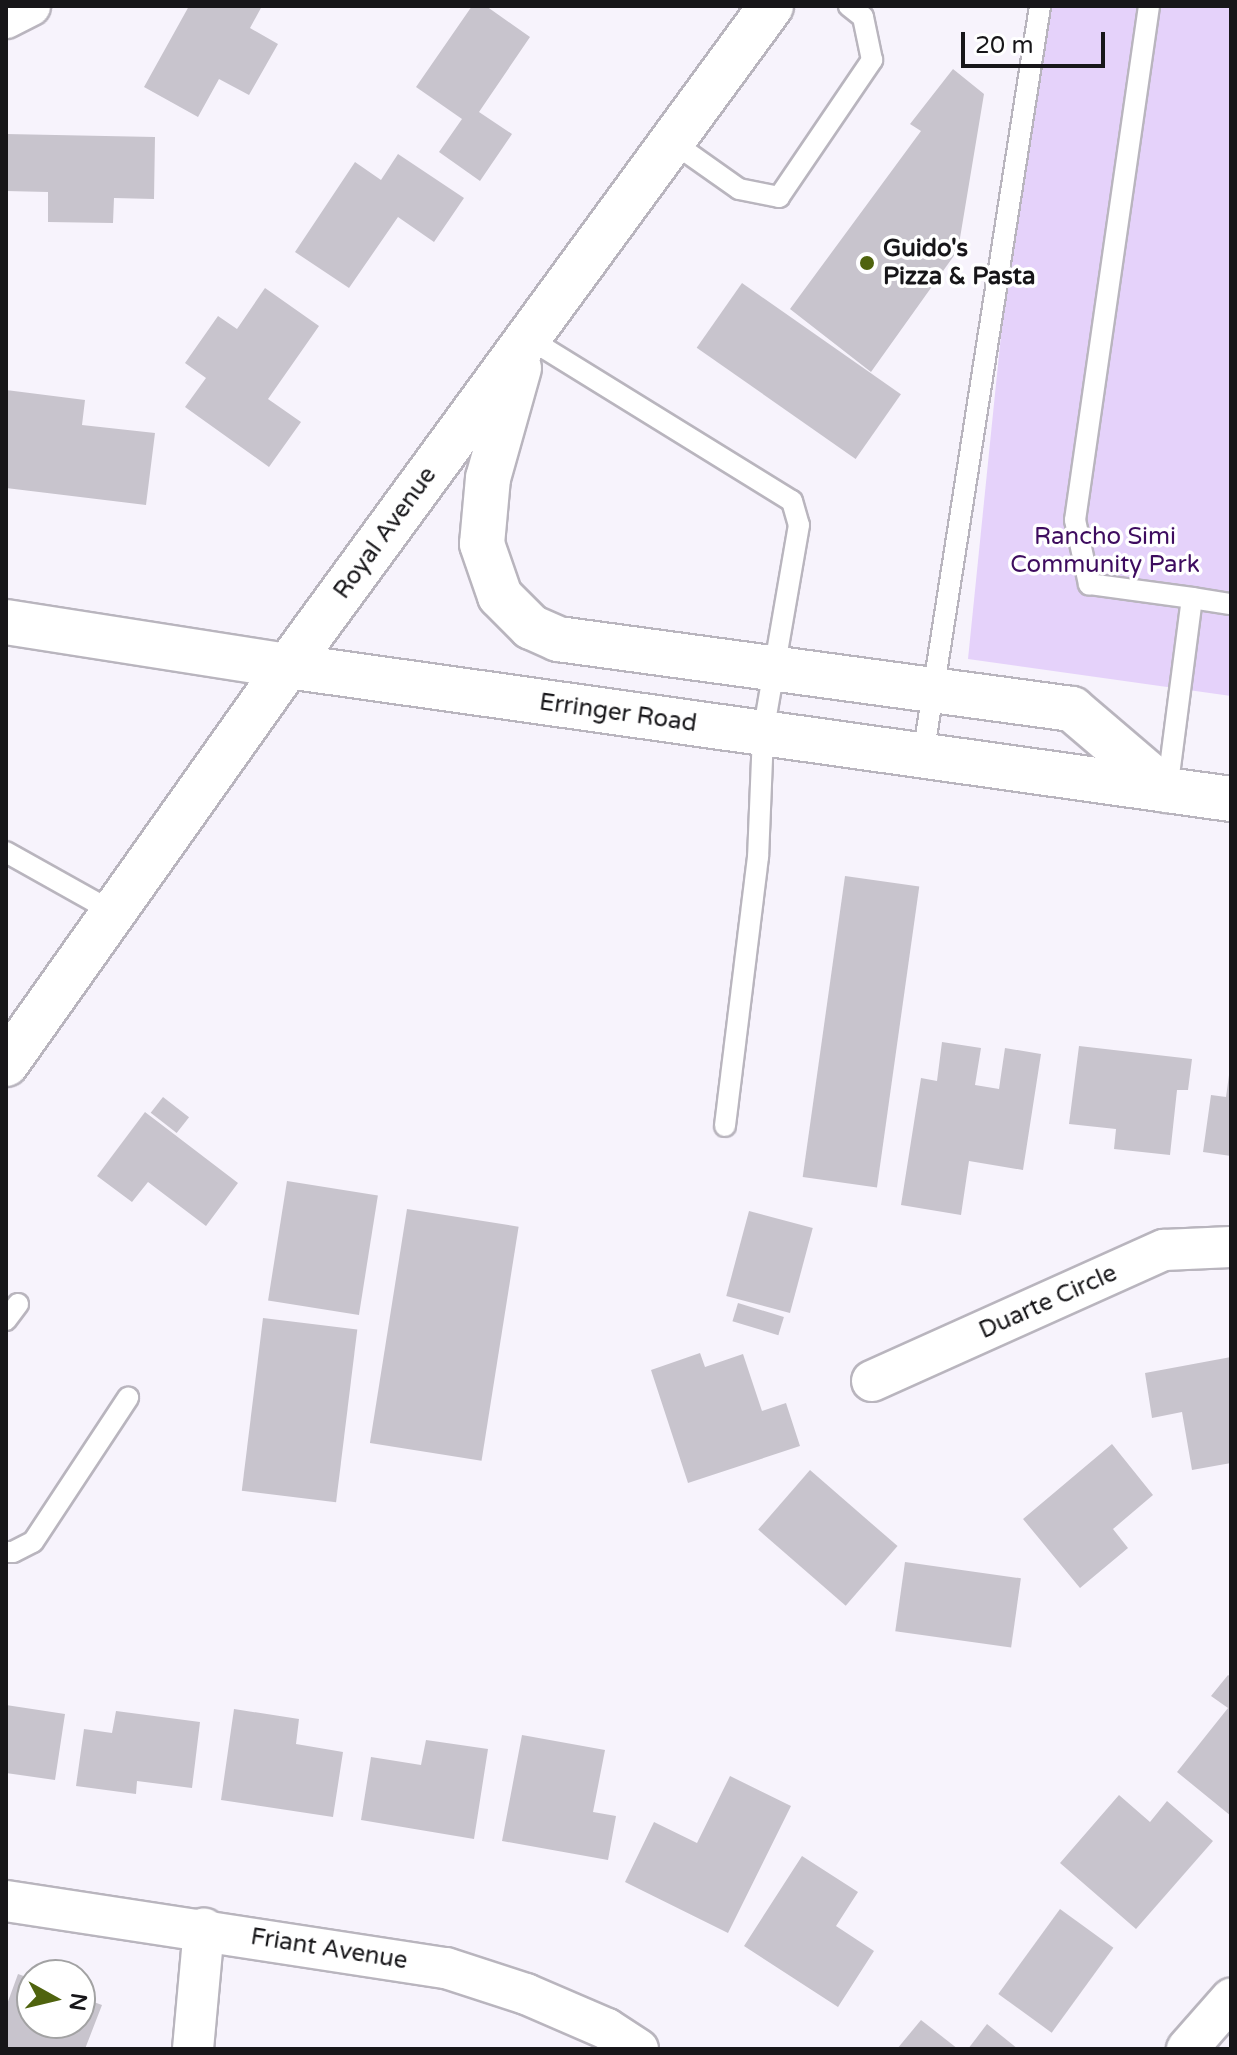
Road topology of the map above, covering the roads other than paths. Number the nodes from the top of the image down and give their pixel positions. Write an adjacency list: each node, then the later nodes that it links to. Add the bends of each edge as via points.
1 (30, 6): 6 (street)
2 (771, 6): 7 (main road, Royal Avenue)
3 (849, 6): 7 (lane, via 863,17 872,60 779,197 739,189)
4 (1040, 6): 14 (lane)
5 (1149, 6): 9 (lane, via 1075,520 1089,584)
6 (6, 18)
7 (671, 141): 8 (main road, Royal Avenue)
8 (528, 338): 12 (main road, Royal Avenue); 13 (lane, via 792,501 799,525); 13 (main road, via 488,478 482,544 500,596 531,627 558,639)
9 (1192, 598): 10 (lane); 17 (lane)
10 (1231, 604)
11 (6, 622): 12 (main road, Erringer Road)
12 (288, 666): 15 (main road, Erringer Road); 20 (main road, Royal Avenue)
13 (775, 668): 14 (main road); 15 (lane)
14 (933, 690): 16 (lane); 17 (main road, via 1072,709)
15 (763, 734): 16 (main road, Erringer Road); 22 (lane, via 758,857)
16 (923, 756): 17 (main road, Erringer Road)
17 (1167, 790): 18 (main road, Erringer Road)
18 (1231, 799)
19 (6, 852): 20 (lane)
20 (113, 912): 21 (main road, Royal Avenue)
21 (6, 1064)
22 (725, 1126)
23 (1231, 1247): 24 (street, Duarte Circle, via 1164,1250)
24 (872, 1381)
25 (128, 1398): 26 (lane, via 33,1542)
26 (6, 1552)
27 (6, 1901): 28 (street, Friant Avenue)
28 (204, 1929): 30 (street); 31 (street, Friant Avenue, via 446,1968 526,1994 607,2029)
29 (1231, 1999): 32 (street)
30 (193, 2049)
31 (638, 2049)
32 (1187, 2049)

